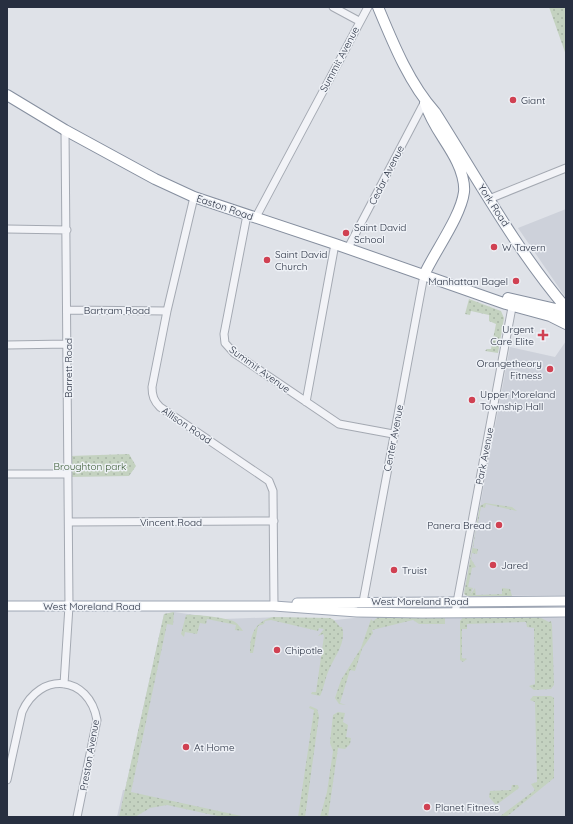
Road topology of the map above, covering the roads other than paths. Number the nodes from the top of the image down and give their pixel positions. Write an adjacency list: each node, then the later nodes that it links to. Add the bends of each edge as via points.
1 (333, 7): 4 (street)
2 (368, 7): 4 (street, Summit Avenue)
3 (378, 7): 6 (highway, York Road)
4 (359, 21): 11 (street, Summit Avenue, via 282,166)
5 (7, 95): 7 (highway, Easton Road)
6 (425, 101): 10 (highway, York Road, via 435,112); 15 (street, Cedar Avenue); 16 (highway, York Road, via 430,118 457,162 464,191 458,210)
7 (65, 130): 9 (highway, Easton Road, via 155,179); 13 (street, Barrett Road)
8 (566, 168): 10 (street)
9 (194, 197): 11 (highway, Easton Road); 20 (street, Allison Road)
10 (489, 199): 18 (highway, York Road)
11 (251, 216): 14 (highway, Easton Road); 25 (street, Summit Avenue, via 224,334 225,343 234,353)
12 (7, 229): 13 (street)
13 (67, 230): 19 (street, Barrett Road)
14 (335, 244): 15 (highway, Easton Road); 25 (street)
15 (348, 248): 16 (highway, Easton Road)
16 (424, 275): 17 (highway, Easton Road, via 457,288); 26 (street, Center Avenue)
17 (513, 303): 21 (highway, Easton Road, via 556,309); 22 (highway, Easton Road); 33 (street, Park Avenue)
18 (566, 308)
19 (68, 310): 20 (street, Bartram Road); 24 (street, Barrett Road)
20 (167, 311): 29 (street, Allison Road, via 152,387 155,402 269,481 273,491)
21 (566, 314)
22 (566, 324)
23 (7, 344): 24 (street)
24 (68, 344): 28 (street, Barrett Road)
25 (306, 402): 26 (street, Summit Avenue, via 339,424)
26 (393, 434): 32 (street, Center Avenue)
27 (7, 474): 28 (street)
28 (68, 474): 30 (street, Barrett Road)
29 (274, 521): 30 (street, Vincent Road); 36 (street, Allison Road)
30 (69, 522): 35 (street, Barrett Road)
31 (566, 601): 33 (main road, West Moreland Road)
32 (363, 602): 33 (main road, West Moreland Road); 36 (main road, West Moreland Road)
33 (456, 602): 38 (street, Park Avenue)
34 (7, 606): 35 (main road, West Moreland Road)
35 (69, 606): 36 (main road, West Moreland Road); 39 (street, Barrett Road)
36 (274, 606): 38 (main road, West Moreland Road, via 357,612)
37 (566, 612): 38 (main road, West Moreland Road)
38 (455, 613)
39 (64, 684): 40 (street, via 43,687 34,692 26,702); 41 (street, Preston Avenue, via 82,692 89,699 95,709 97,720)
40 (7, 780)
41 (77, 817)

